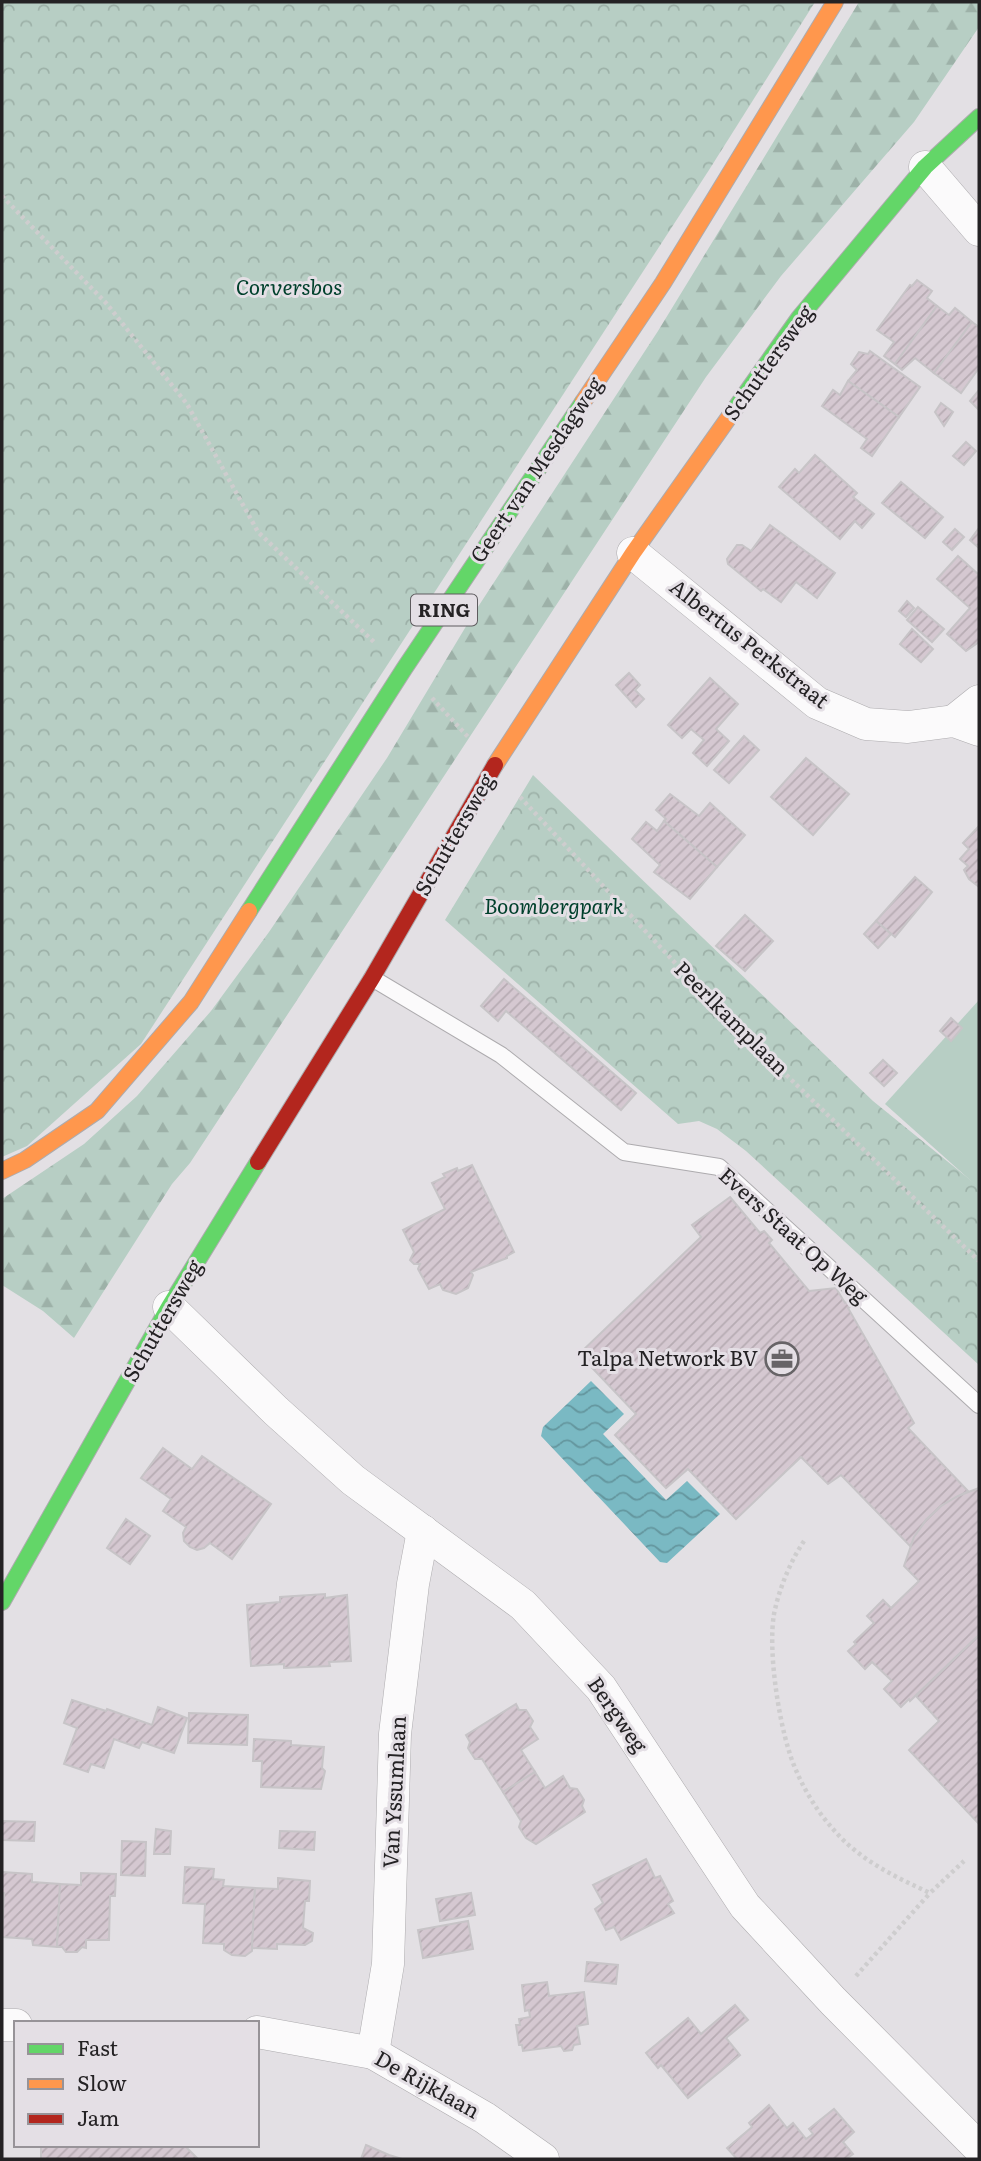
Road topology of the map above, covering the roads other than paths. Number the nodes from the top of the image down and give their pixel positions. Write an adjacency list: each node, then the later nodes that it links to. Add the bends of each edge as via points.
1 (835, 2): 9 (street, Geert van Mesdagweg / RING, via 663,283 404,669 191,1002 97,1111)
2 (979, 117): 3 (street, Schuttersweg)
3 (925, 167): 4 (street); 5 (street, Schuttersweg, via 799,318)
4 (979, 230)
5 (633, 553): 7 (street, Albertus Perkstraat, via 817,703 866,724); 8 (street, Schuttersweg, via 495,766)
6 (979, 702): 7 (street, Albertus Perkstraat)
7 (967, 726)
8 (372, 978): 10 (street, Schuttersweg); 11 (lane, Evers Staat Op Weg, via 501,1055 624,1152 719,1167)
9 (2, 1171)
10 (169, 1307): 12 (street, Bergweg, via 353,1480); 13 (street, Schuttersweg)
11 (979, 1405)
12 (423, 1531): 15 (street, Van Yssumlaan, via 395,1734 388,1964); 16 (street, Bergweg, via 523,1605 601,1688 745,1906)
13 (2, 1602)
14 (259, 2032): 15 (street, De Rijklaan)
15 (373, 2053): 17 (street, De Rijklaan, via 485,2118)
16 (979, 2148)
17 (543, 2159)

